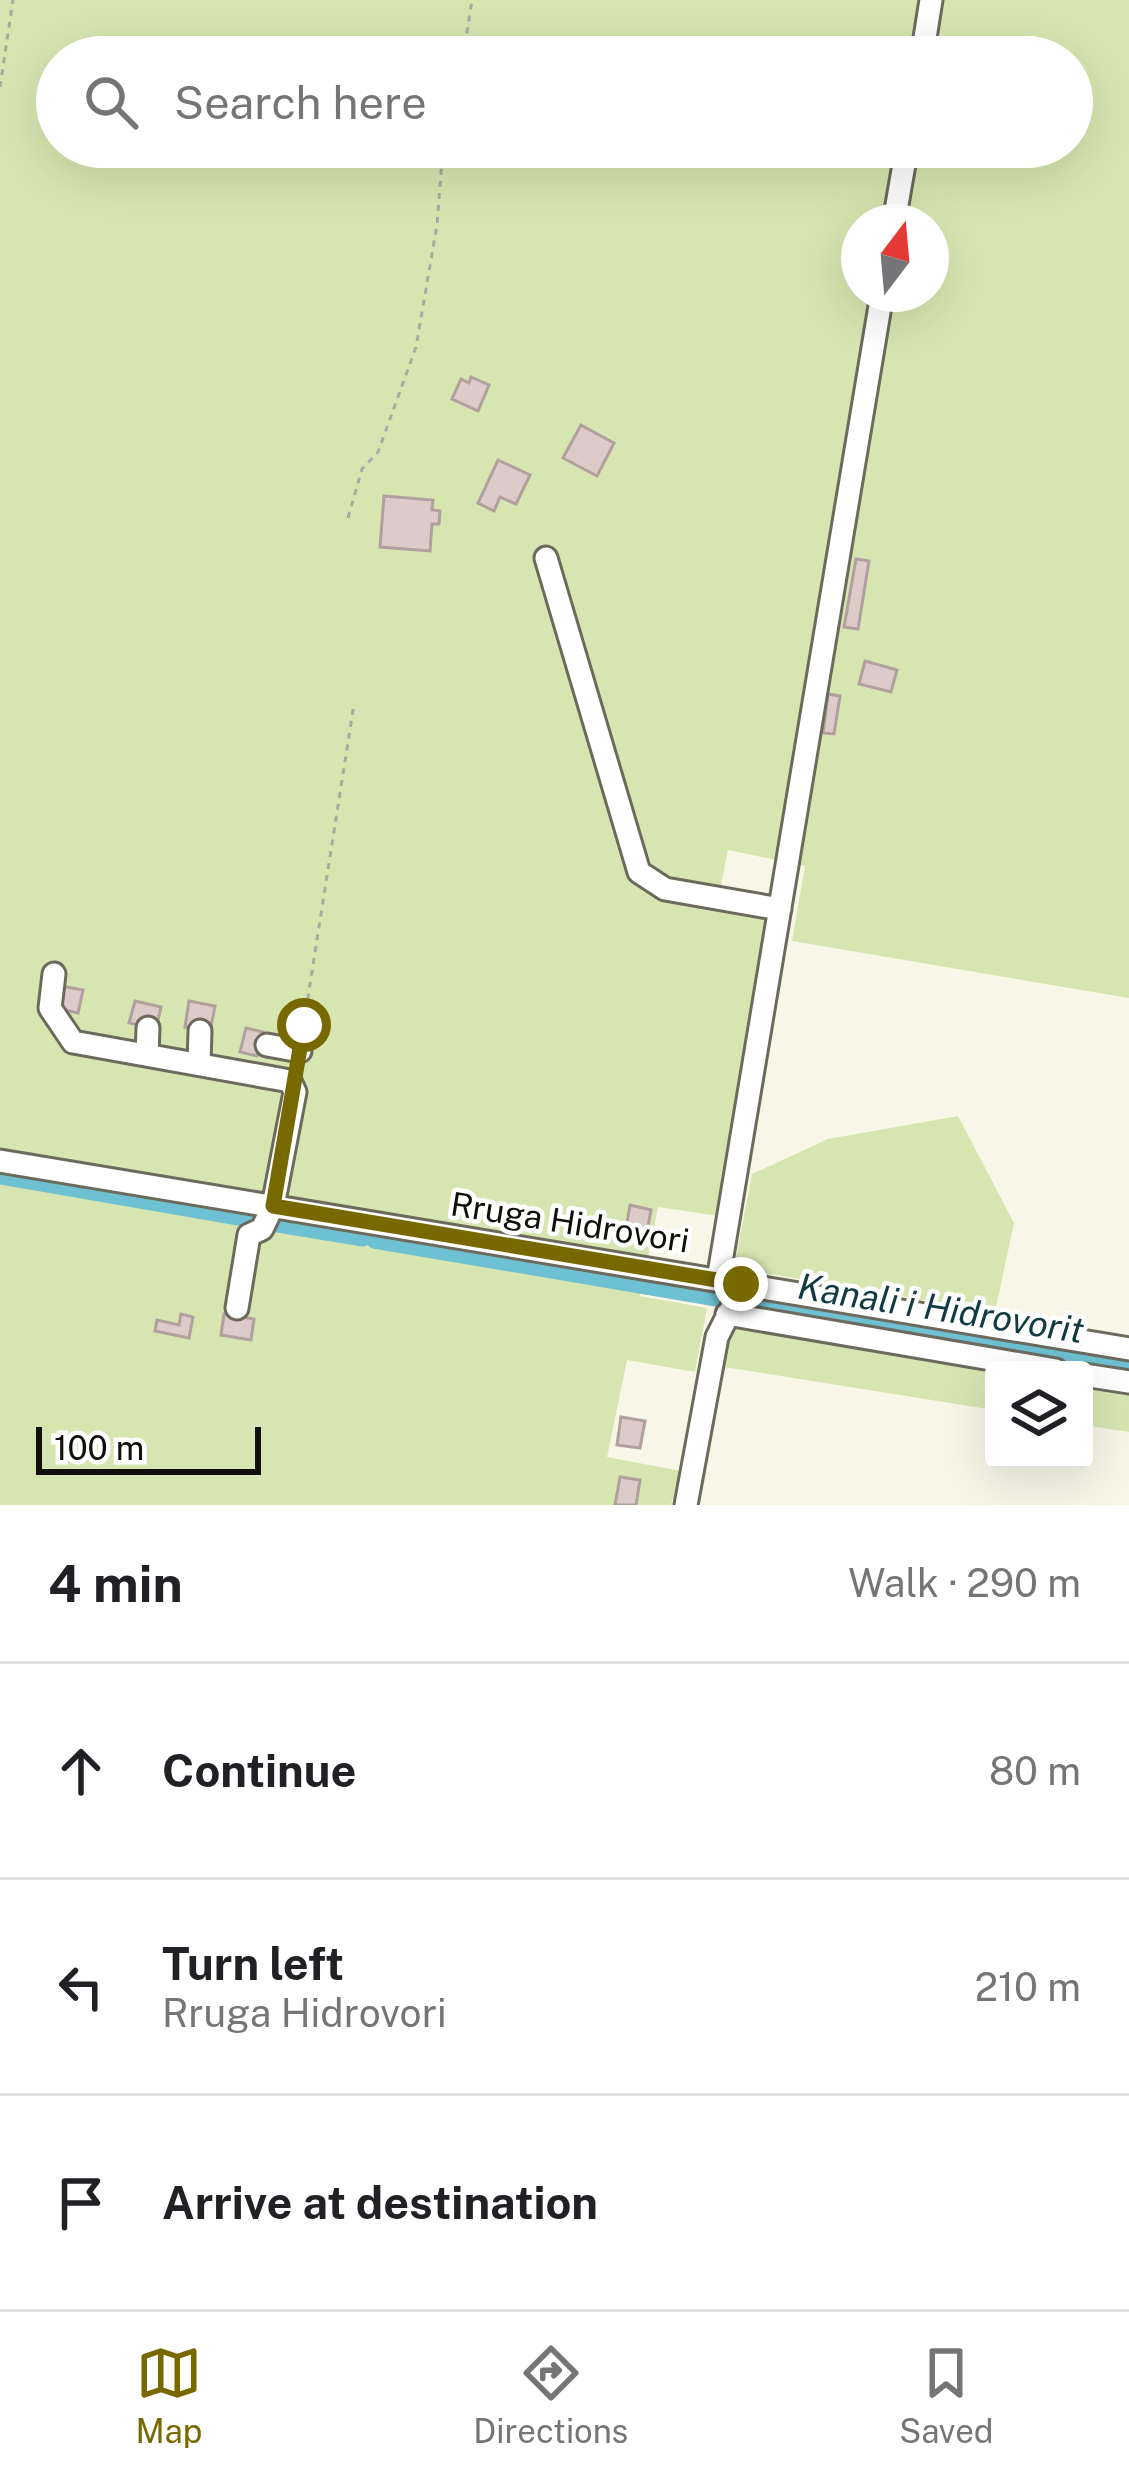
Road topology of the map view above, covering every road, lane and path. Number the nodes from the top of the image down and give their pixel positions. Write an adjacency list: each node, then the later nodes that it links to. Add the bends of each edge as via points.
1 (14, 0): 6 (path)
2 (472, 0): 4 (path)
3 (932, 0): 5 (street)
4 (467, 36)
5 (926, 36)
6 (0, 87)
7 (442, 168): 11 (path, via 416,347)
8 (903, 168): 9 (street)
9 (897, 204)
10 (879, 312): 14 (street)
11 (347, 518)
12 (546, 558): 14 (street, via 639,872 665,890)
13 (354, 704): 19 (path)
14 (779, 909): 24 (street)
15 (54, 974): 20 (street, via 50,1008 73,1042)
16 (148, 1028): 20 (street)
17 (200, 1031): 21 (street)
18 (268, 1045): 19 (street)
19 (300, 1051)
20 (147, 1055): 21 (street)
21 (200, 1064): 23 (street, via 290,1081 295,1092)
22 (0, 1160): 23 (street, Rruga Hidrovori)
23 (273, 1206): 24 (street, Rruga Hidrovori); 26 (street, via 262,1229 249,1235)
24 (718, 1280): 25 (street, Rruga Hidrovori)
25 (741, 1284): 27 (street); 28 (street, Rruga Hidrovori)
26 (236, 1308)
27 (727, 1314): 29 (street); 32 (street)
28 (1129, 1349)
29 (1003, 1361)
30 (1093, 1376): 31 (street)
31 (1129, 1382)
32 (686, 1505)

